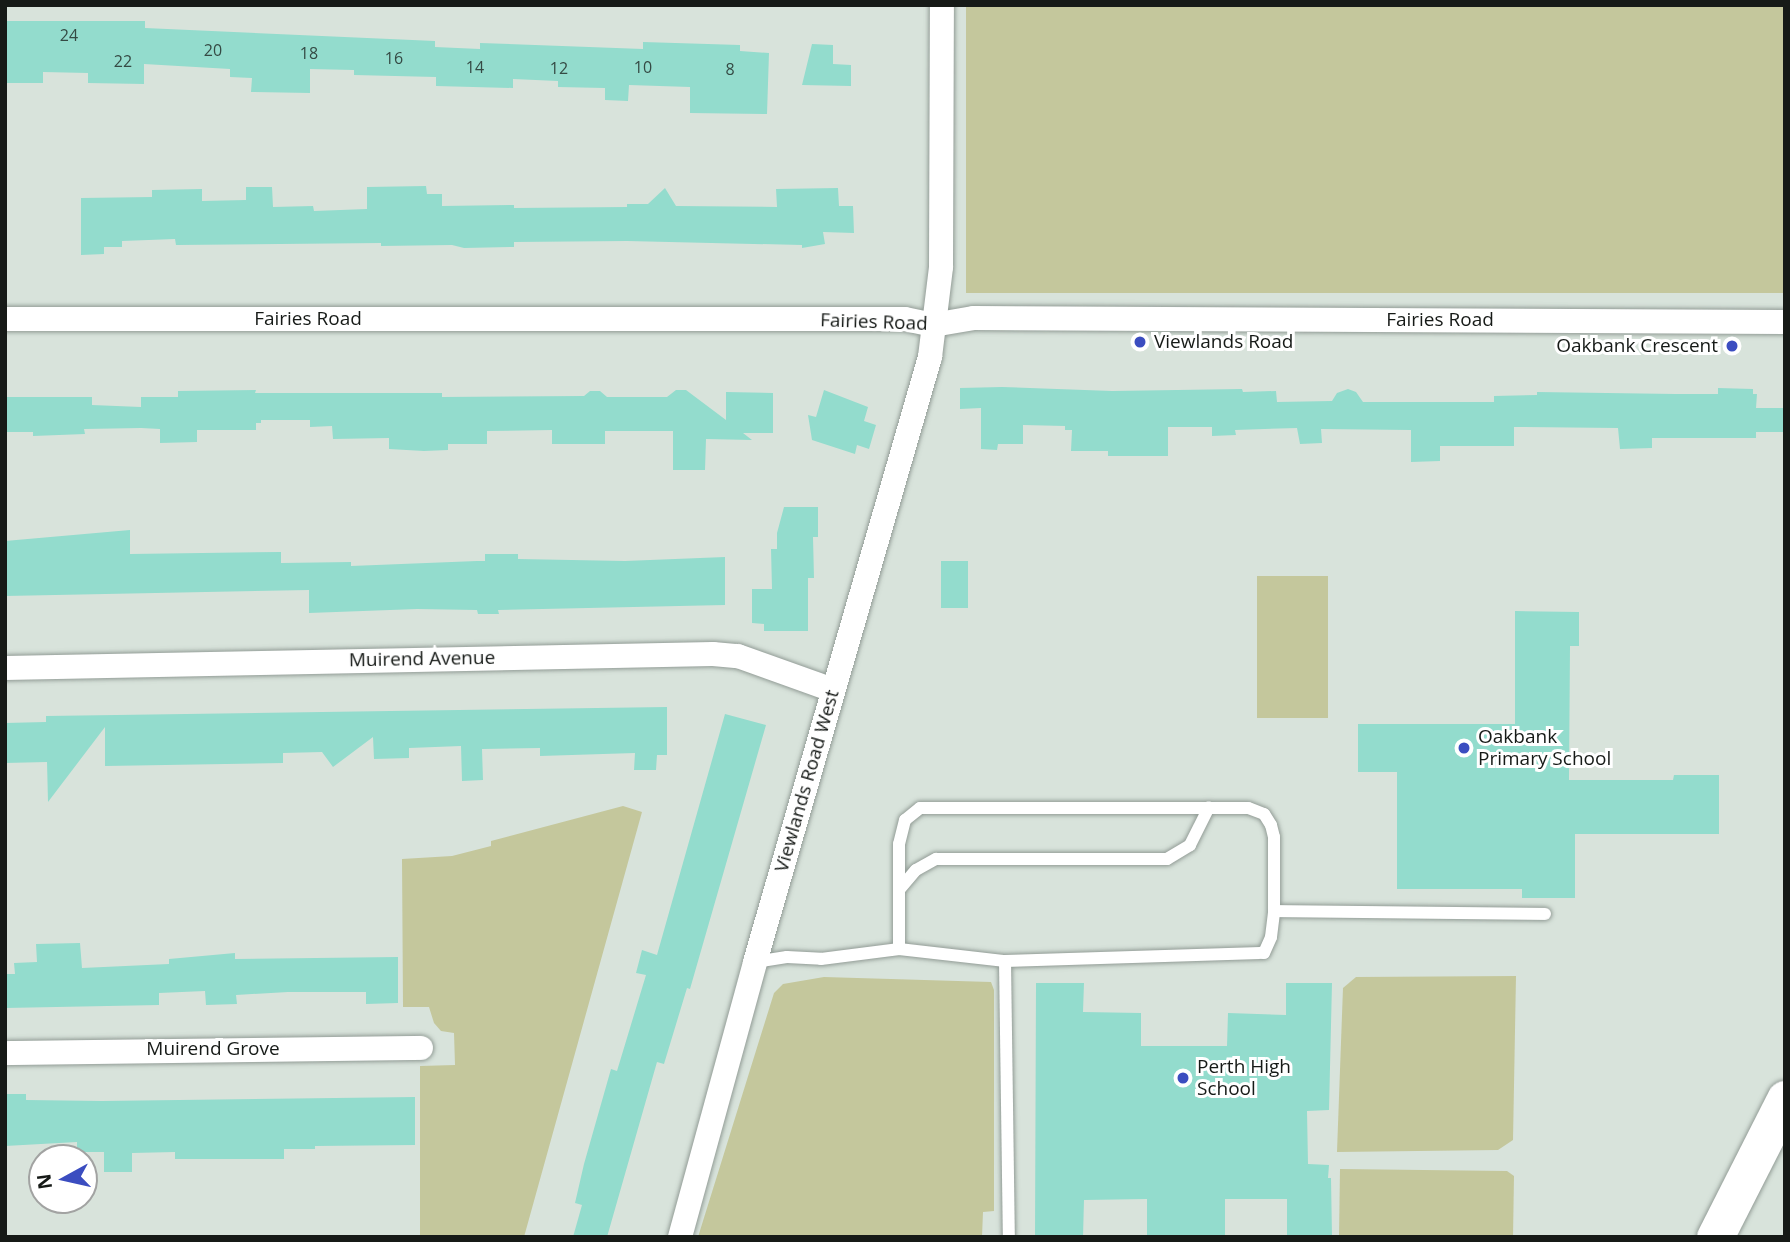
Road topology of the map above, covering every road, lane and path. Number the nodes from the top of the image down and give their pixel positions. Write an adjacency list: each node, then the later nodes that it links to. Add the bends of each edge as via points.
1 (942, 5): 4 (street, via 942,267)
2 (5, 319): 4 (street, Fairies Road, via 905,319)
3 (1785, 322): 4 (street, Fairies Road, via 974,317)
4 (933, 325): 6 (street, Viewlands Road West, via 930,357 909,436)
5 (5, 668): 6 (street, Muirend Avenue, via 721,654)
6 (833, 690): 13 (street, Viewlands Road West)
7 (1209, 807): 8 (lane, via 1190,845 1167,859 936,859 916,870); 8 (lane, via 920,808 900,831); 9 (lane, via 1257,810 1271,825)
8 (900, 890): 11 (lane)
9 (1274, 911): 10 (lane); 12 (lane, via 1272,937 1264,953)
10 (1545, 914)
11 (899, 949): 12 (lane); 13 (lane)
12 (1005, 961): 18 (lane)
13 (755, 962): 17 (street, Viewlands Road West)
14 (421, 1048): 15 (street, Muirend Grove)
15 (5, 1053)
16 (1785, 1098): 19 (street)
17 (680, 1237)
18 (1009, 1237)
19 (1715, 1237)

